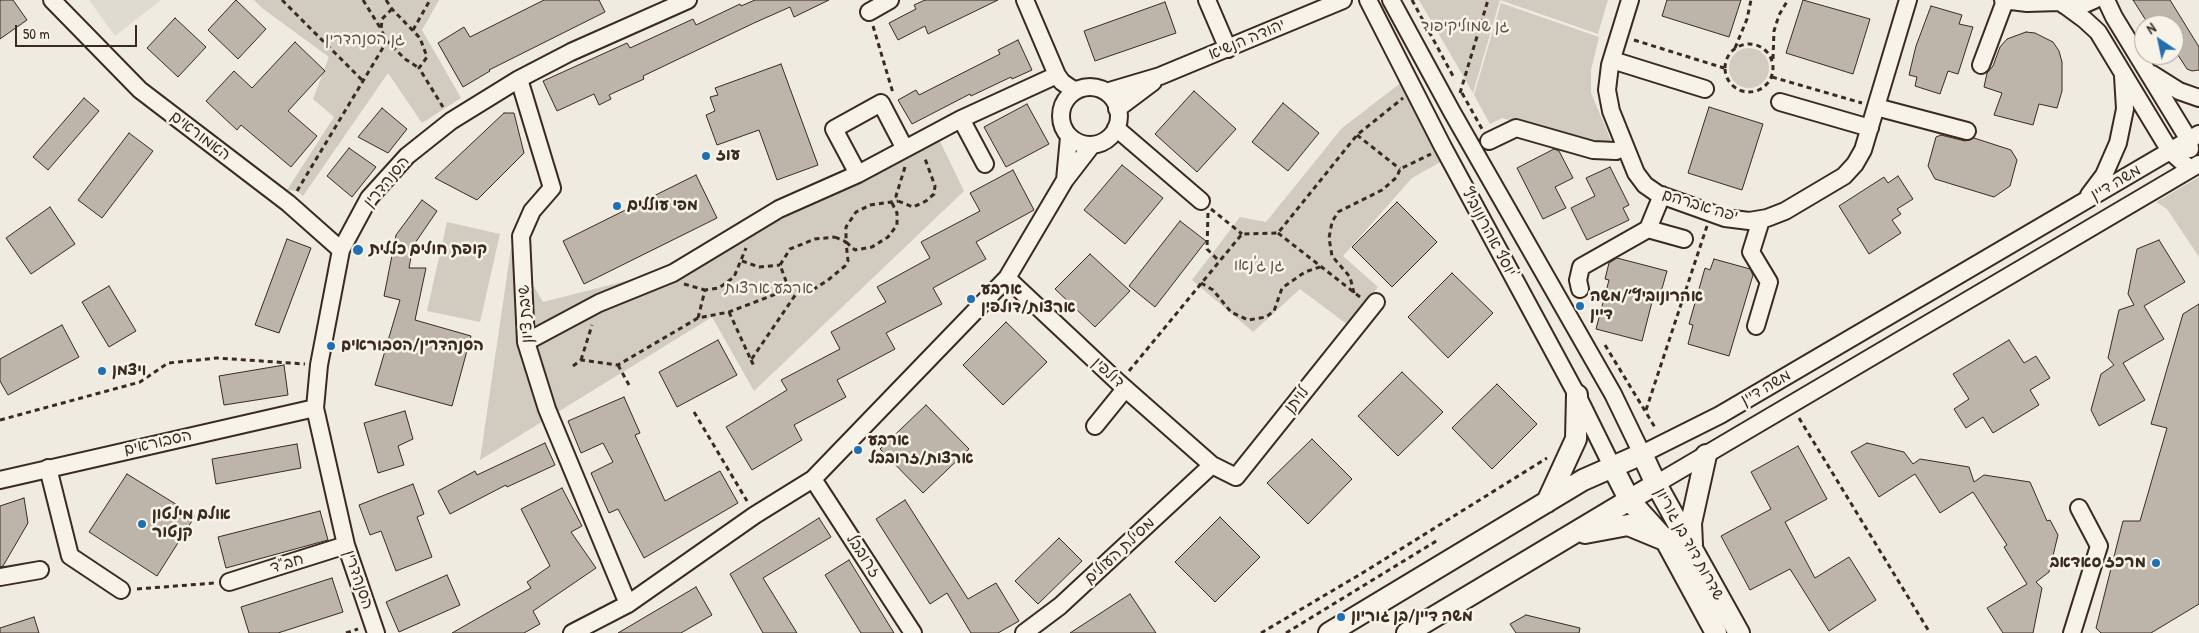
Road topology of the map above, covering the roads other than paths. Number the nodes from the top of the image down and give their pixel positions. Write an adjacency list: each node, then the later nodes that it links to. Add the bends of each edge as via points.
1 (48, 0): 17 (street, האמוראים)
2 (52, 0): 17 (street, האמוראים)
3 (688, 0): 25 (street, הסנהדרין)
4 (890, 0): 16 (street)
5 (1025, 0): 23 (street)
6 (1207, 0): 18 (street)
7 (1391, 0): 64 (street, יוסף אהרונוביץ', via 1453,116 1613,394)
8 (1630, 0): 19 (street, יפה אברהם)
9 (1908, 0): 31 (street, יפה אברהם)
10 (2004, 0): 14 (street); 20 (street)
11 (2094, 0): 14 (street, via 2078,7)
12 (2106, 0): 21 (street)
13 (1338, 2): 15 (street, יהודה הנשיא); 18 (street, יהודה הנשיא)
14 (2060, 3): 22 (street, via 2098,32)
15 (1371, 5): 61 (street, יוסף אהרונוביץ', via 1443,147)
16 (869, 12)
17 (64, 14): 54 (street, האמוראים, via 140,90 288,203)
18 (1228, 49): 24 (street, יהודה הנשיא)
19 (1612, 60): 26 (street); 42 (street, יפה אברהם, via 1607,80 1608,100)
20 (1982, 65)
21 (2145, 67): 29 (street, via 2170,86); 38 (street)
22 (2122, 71): 43 (street); 50 (street, via 2125,110 2118,143 2104,175)
23 (1057, 74): 27 (street); 33 (street)
24 (1160, 76): 28 (street, יהודה הנשיא); 32 (street, יהודה הנשיא)
25 (519, 79): 54 (street, הסנהדרין, via 451,121 407,156 369,198); 59 (street, שיבת ציון, via 552,188 532,211 521,236)
26 (1705, 89)
27 (1075, 91): 28 (street, via 1087,87); 37 (street, via 1062,106 1063,129)
28 (1106, 92): 32 (street)
29 (2199, 98)
30 (1780, 102): 35 (street)
31 (1876, 107): 35 (street, יפה אברהם); 36 (street)
32 (1118, 109): 34 (street)
33 (962, 119): 40 (street); 44 (street)
34 (1116, 128): 41 (street, via 1102,142); 49 (street)
35 (1870, 128): 51 (street, יפה אברהם, via 1859,158 1844,176 1785,211)
36 (1967, 131)
37 (1069, 137): 41 (street); 47 (street)
38 (2194, 137): 43 (street, משה דיין); 45 (street)
39 (1489, 141): 42 (street, via 1516,128 1593,150 1616,151)
40 (912, 145): 46 (street); 46 (street, via 881,103 834,129)
41 (1092, 145): 47 (street)
42 (1626, 147): 48 (street, יפה אברהם, via 1642,182)
43 (2170, 151): 45 (street); 50 (street, משה דיין)
44 (985, 164)
45 (2194, 166): 65 (street, משה דיין, via 1795,412)
46 (858, 174): 59 (street, via 779,209 673,273 599,303)
47 (1065, 180): 55 (street)
48 (1662, 195): 51 (street, יפה אברהם, via 1738,220); 52 (street)
49 (1201, 201)
50 (2083, 202): 64 (street, משה דיין, via 1720,415)
51 (1761, 220): 58 (street, via 1751,252 1769,282)
52 (1648, 229): 53 (street); 56 (street, via 1581,267)
53 (1684, 239)
54 (341, 250): 62 (street, הסנהדרין, via 319,366)
55 (1007, 278): 60 (street, דולפין); 69 (street)
56 (1580, 289)
57 (1374, 304): 66 (street, לויתן, via 1236,477)
58 (1756, 326)
59 (526, 342): 83 (street, שיבת ציון, via 547,409)
60 (1122, 386): 63 (street); 66 (street, דולפין)
61 (1577, 395): 67 (street, יוסף אהרונוביץ'); 73 (main road, via 1576,439)
62 (315, 408): 68 (street, הסבוראים); 77 (street, הסנהדרין)
63 (1095, 426)
64 (1642, 454): 67 (main road, משה דיין); 71 (main road, שדרות דוד בן גוריון)
65 (1706, 455): 71 (street, משה דיין); 78 (main road, via 1691,523)
66 (1212, 465): 87 (street, מסילת העולים, via 1060,606)
67 (1612, 466): 72 (main road, שדרות דוד בן גוריון); 73 (main road, משה דיין)
68 (48, 468): 70 (street, הסבוראים); 82 (street, via 70,556)
69 (813, 479): 83 (street, via 755,515); 86 (street, זרובבל)
70 (0, 480)
71 (1656, 484): 72 (main road, משה דיין); 78 (main road, שדרות דוד בן גוריון)
72 (1630, 500): 75 (main road, משה דיין); 76 (main road, שדרות דוד בן גוריון)
73 (1547, 502): 88 (main road, משה דיין)
74 (2080, 508): 92 (street, via 2099,546)
75 (1568, 536): 76 (main road, via 1628,524); 89 (main road, משה דיין)
76 (1666, 541): 90 (main road, שדרות דוד בן גוריון)
77 (346, 545): 81 (street, חב"ד); 84 (street, הסנהדרין)
78 (1692, 550): 91 (main road, שדרות דוד בן גוריון)
79 (40, 570): 80 (street)
80 (0, 577)
81 (229, 582)
82 (121, 590)
83 (628, 604): 85 (street)
84 (376, 633)
85 (572, 633)
86 (913, 633)
87 (1024, 633)
88 (1329, 633)
89 (1407, 633)
90 (1716, 633)
91 (1738, 633)
92 (2072, 633)

